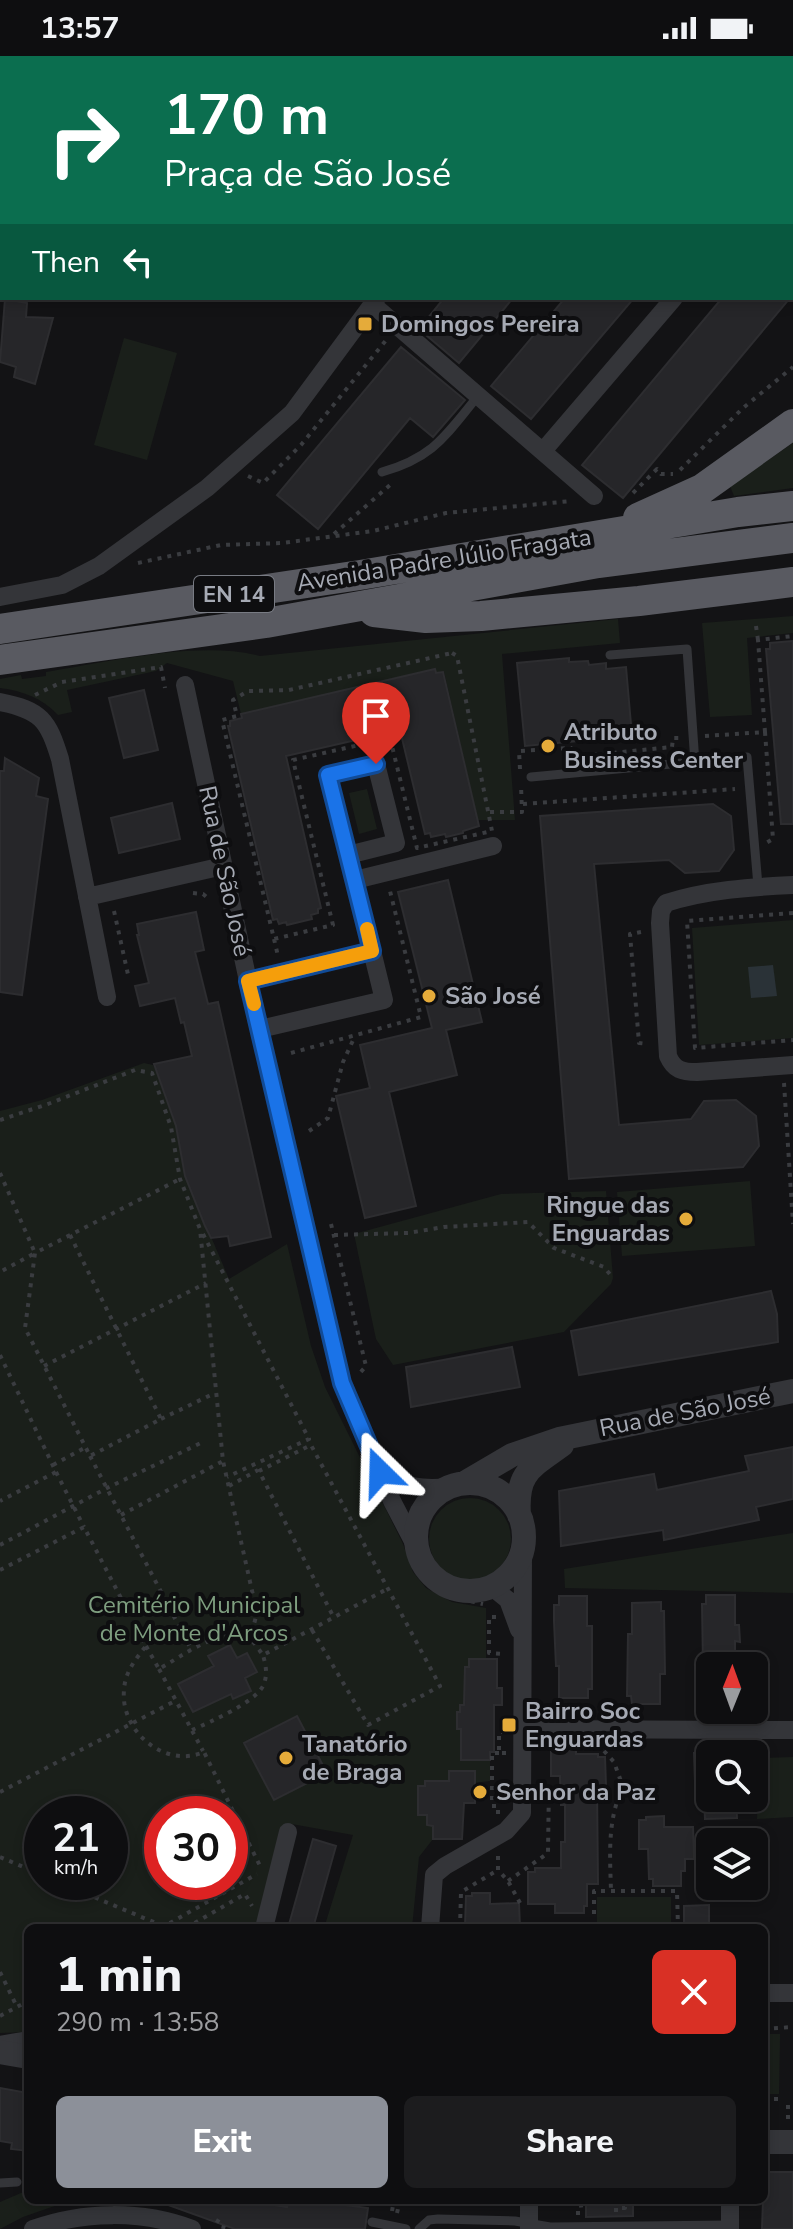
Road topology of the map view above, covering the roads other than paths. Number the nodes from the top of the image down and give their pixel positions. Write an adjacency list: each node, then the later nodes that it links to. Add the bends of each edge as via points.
1 (672, 300): 5 (street)
2 (374, 301): 3 (street); 12 (street, via 292,413 207,488 99,566 62,585)
3 (478, 396): 5 (street); 6 (lane, via 436,447 409,464)
4 (793, 424): 9 (highway, via 702,489)
5 (543, 451): 7 (street)
6 (382, 472)
7 (588, 499)
8 (793, 506): 9 (highway, Avenida Padre Júlio Fragata / EN 14)
9 (606, 533): 14 (highway, Avenida Padre Júlio Fragata / EN 14)
10 (793, 538): 13 (highway, Avenida Padre Júlio Fragata / EN 14, via 598,563)
11 (793, 582): 13 (highway, via 481,616 426,618)
12 (0, 597)
13 (340, 608): 16 (highway, Avenida Padre Júlio Fragata / EN 14)
14 (0, 629)
15 (610, 655): 19 (lane, via 687,649)
16 (0, 660)
17 (185, 685): 23 (street, Rua de São José)
18 (0, 702): 27 (street, via 27,708 52,733)
19 (695, 763): 20 (lane); 26 (lane, via 747,757)
20 (531, 777)
21 (493, 846): 24 (street)
22 (348, 855): 22 (street, via 328,775 376,764 396,843); 24 (street)
23 (223, 866): 27 (street); 29 (street, Rua de São José)
24 (355, 880): 28 (street)
25 (793, 885): 26 (street)
26 (758, 886): 32 (street, via 682,898 666,903 661,911 668,1056 682,1072)
27 (87, 897): 30 (street)
28 (372, 951): 29 (street); 31 (street, via 384,1000)
29 (248, 981): 31 (street, Rua de São José)
30 (107, 997)
31 (260, 1029): 35 (street, Rua de São José, via 342,1383)
32 (788, 1071)
33 (793, 1391): 34 (street, Rua de São José)
34 (578, 1434): 36 (street, Rua de São José, via 512,1455); 37 (street, Rua de São José, via 526,1472 517,1495)
35 (380, 1472): 36 (street, via 405,1486); 39 (street, Rua de São José)
36 (458, 1485): 37 (street, via 493,1488); 39 (street, via 437,1494 419,1518)
37 (519, 1515): 38 (street)
38 (523, 1553): 40 (street); 41 (street)
39 (414, 1554): 40 (street, via 445,1586)
40 (492, 1596): 41 (street, via 508,1600)
41 (523, 1640): 43 (street)
42 (793, 1730): 43 (street)
43 (515, 1731): 46 (street, via 522,1813 506,1831 434,1875)
44 (288, 1832): 45 (street)
45 (265, 1924)
46 (430, 1924)
47 (768, 1993): 48 (street)
48 (793, 1993)
49 (24, 2041): 50 (street)
50 (0, 2045)
51 (0, 2052): 52 (street)
52 (24, 2056)
53 (790, 2131): 54 (street)
54 (768, 2140)
55 (17, 2182): 56 (lane)
56 (0, 2183)
57 (529, 2204): 60 (street)
58 (730, 2204): 61 (street)
59 (372, 2222): 65 (lane)
60 (529, 2226): 62 (lane); 66 (lane, via 438,2219)
61 (730, 2227): 62 (lane)
62 (630, 2228)
63 (33, 2229): 64 (street, via 105,2215)
64 (192, 2229)
65 (406, 2229)
66 (419, 2229)

